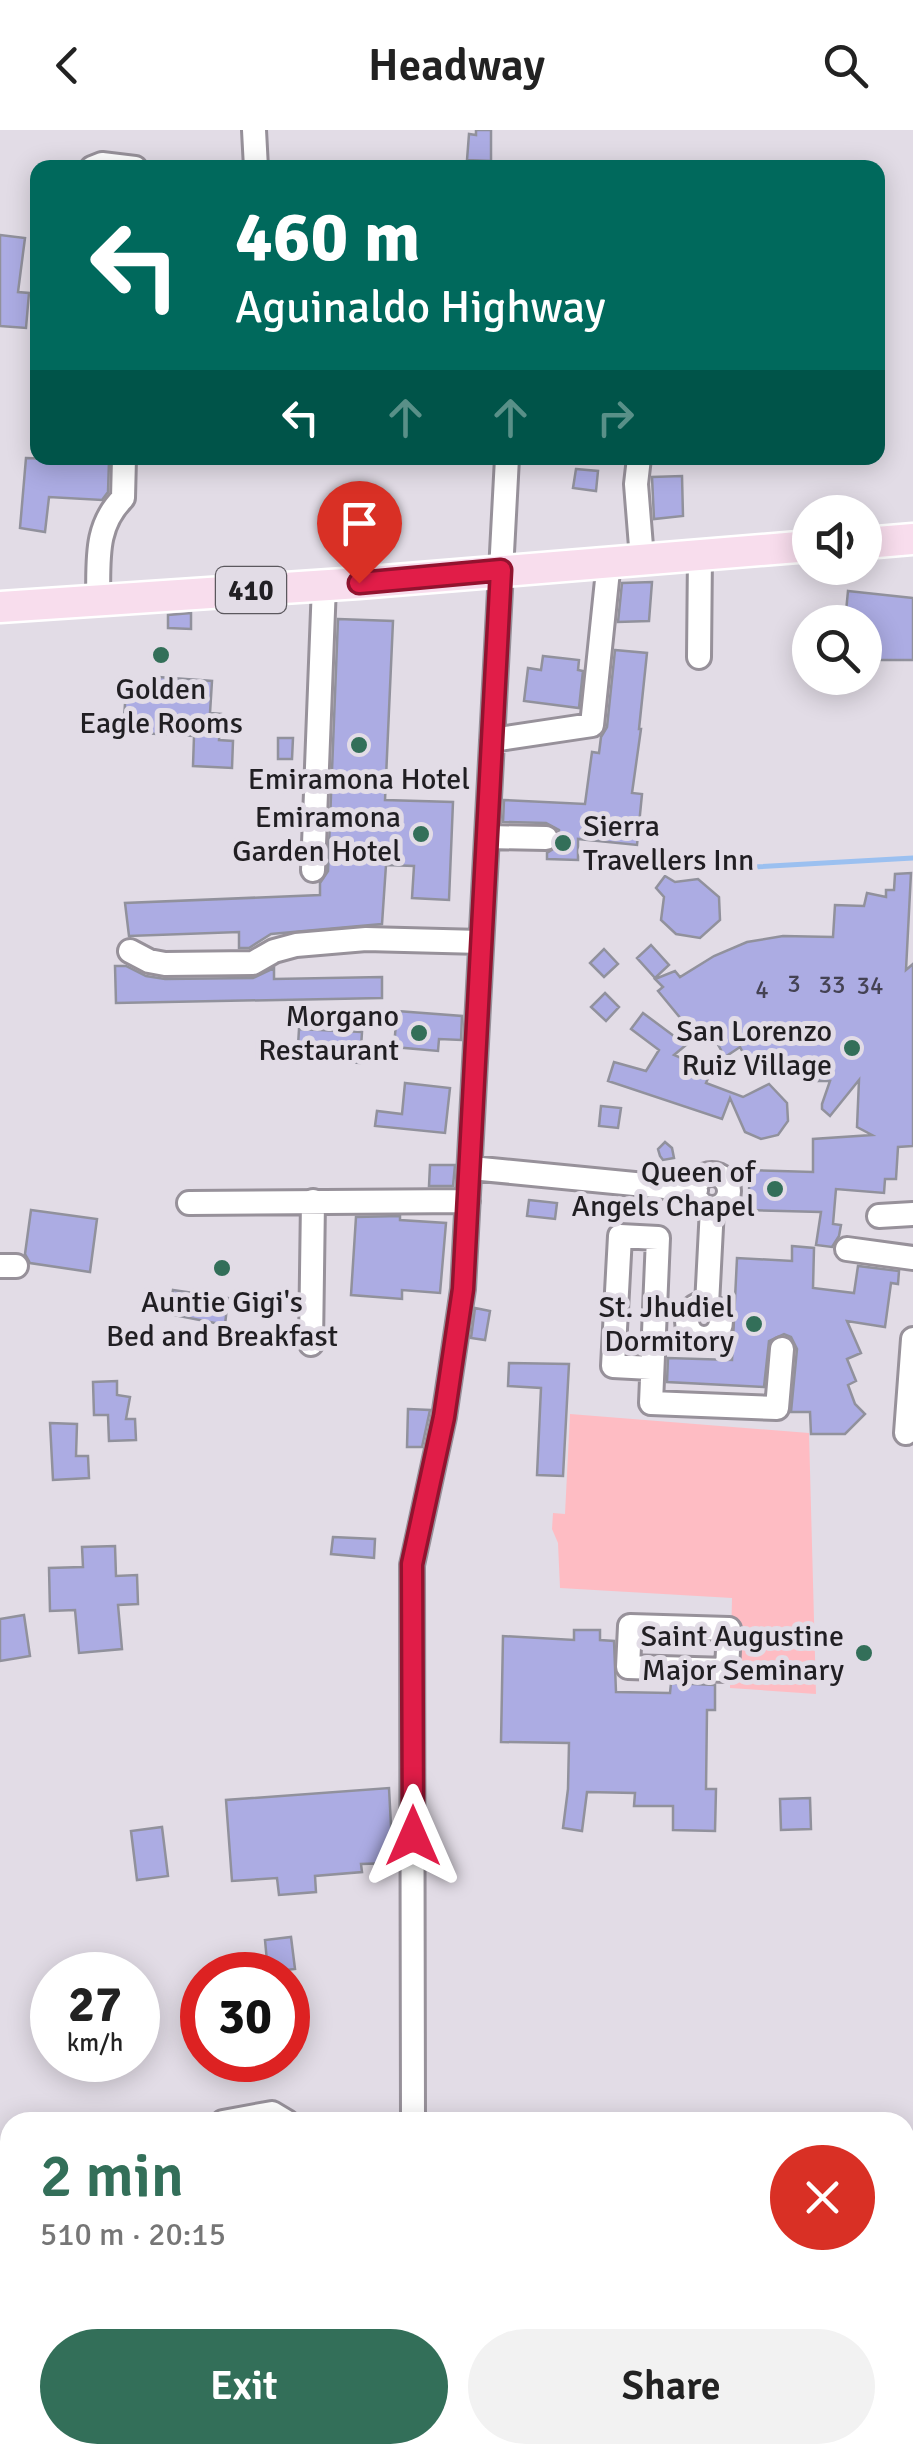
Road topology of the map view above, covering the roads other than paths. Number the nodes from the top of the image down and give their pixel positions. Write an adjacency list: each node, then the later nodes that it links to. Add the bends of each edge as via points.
1 (254, 130): 2 (street)
2 (256, 160)
3 (124, 465): 14 (street, via 123,498 100,534)
4 (508, 465): 12 (street)
5 (638, 465): 10 (street)
6 (913, 539): 7 (main road)
7 (882, 542)
8 (792, 547): 9 (main road, 410)
9 (700, 554): 10 (main road, 410); 16 (street)
10 (642, 559): 11 (main road, 410)
11 (609, 561): 12 (main road, 410); 17 (street, via 592,725)
12 (501, 570): 13 (main road, 410); 17 (street)
13 (324, 585): 14 (main road, 410); 20 (street)
14 (98, 599): 15 (main road, 410)
15 (0, 607)
16 (699, 657)
17 (492, 740): 18 (street)
18 (486, 837): 19 (street); 21 (street)
19 (546, 838)
20 (313, 870)
21 (481, 942): 22 (street, via 366,938 296,945 253,963 164,964); 23 (street)
22 (130, 951)
23 (470, 1168): 24 (street); 31 (street, via 696,1190 710,1174 725,1180 726,1200 712,1208 707,1305 720,1326 704,1338 687,1320)
24 (468, 1200): 25 (street); 37 (street, via 444,1417 412,1564)
25 (312, 1201): 26 (street); 33 (street)
26 (189, 1203)
27 (913, 1214): 28 (street)
28 (879, 1216)
29 (847, 1250): 30 (street)
30 (913, 1258)
31 (654, 1320): 35 (street); 35 (street, via 658,1238 620,1236 613,1366)
32 (913, 1339): 36 (street)
33 (312, 1344)
34 (782, 1348): 35 (street, via 776,1408 651,1402)
35 (651, 1368)
36 (906, 1433)
37 (414, 2112)

